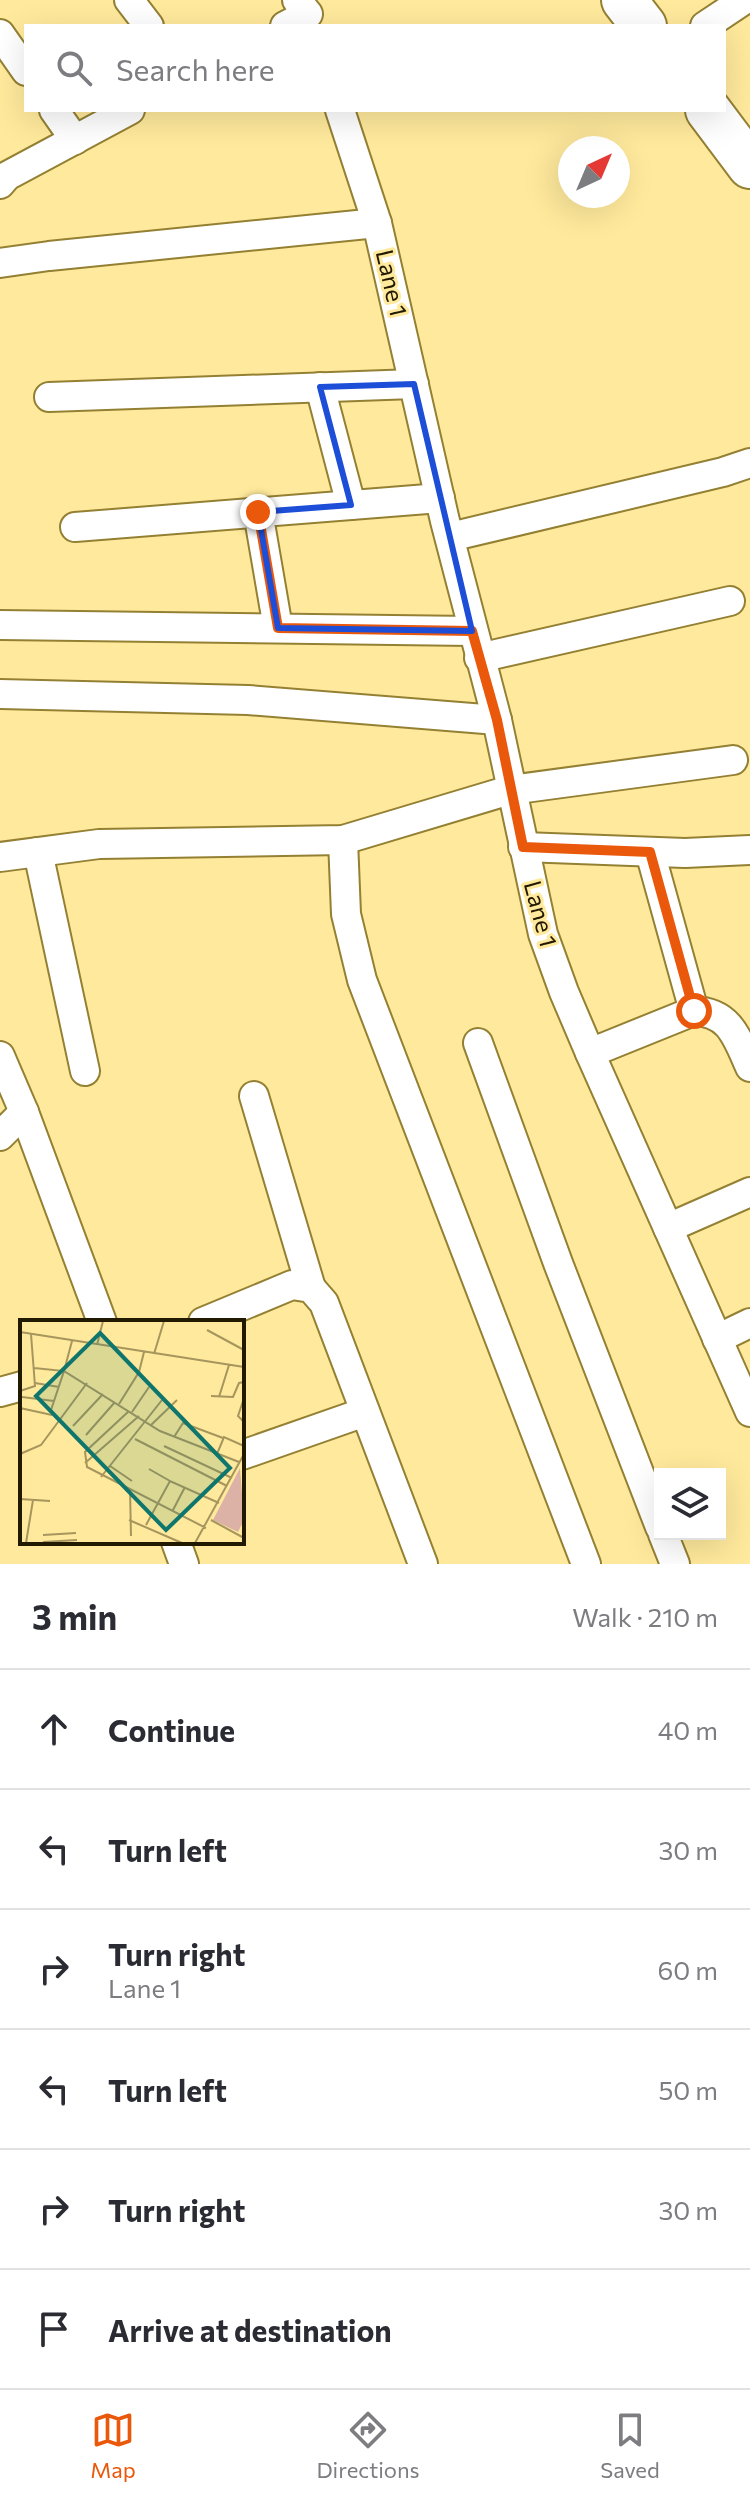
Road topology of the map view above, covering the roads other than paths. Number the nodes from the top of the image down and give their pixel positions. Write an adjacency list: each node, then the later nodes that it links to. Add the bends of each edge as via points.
1 (129, 0): 4 (street)
2 (624, 0): 5 (highway)
3 (744, 0): 6 (street)
4 (147, 24)
5 (642, 24)
6 (708, 24)
7 (0, 34): 8 (street)
8 (24, 68)
9 (55, 112): 13 (street)
10 (126, 112): 13 (street)
11 (341, 112): 16 (street, Lane 1)
12 (710, 112): 14 (highway)
13 (75, 140): 15 (street)
14 (750, 166)
15 (0, 184)
16 (377, 223): 17 (street); 18 (street, Lane 1)
17 (0, 263)
18 (414, 384): 19 (street); 22 (street, Lane 1)
19 (320, 387): 20 (street); 23 (street)
20 (49, 397)
21 (750, 463): 26 (street)
22 (440, 498): 23 (street); 26 (street, Lane 1)
23 (351, 505): 24 (street)
24 (258, 512): 25 (street); 29 (street)
25 (75, 527)
26 (450, 537): 30 (street, Lane 1)
27 (730, 601): 30 (street)
28 (0, 625): 29 (street)
29 (278, 628): 30 (street)
30 (476, 645): 32 (street, Lane 1)
31 (0, 694): 32 (street, via 248,700)
32 (497, 720): 34 (street, Lane 1)
33 (733, 760): 34 (street)
34 (510, 790): 35 (street); 36 (street, Lane 1)
35 (343, 840): 38 (street, via 99,844); 67 (street, via 346,914 362,980)
36 (523, 847): 39 (street); 43 (street, Lane 1, via 543,934)
37 (750, 850): 39 (street)
38 (38, 852): 40 (street); 46 (street)
39 (650, 852): 41 (street)
40 (0, 857)
41 (694, 1011): 43 (street); 45 (street, via 711,1011 725,1021)
42 (478, 1043): 62 (street)
43 (590, 1053): 51 (street, Lane 1)
44 (0, 1056): 48 (street)
45 (750, 1067)
46 (85, 1071)
47 (254, 1096): 52 (street)
48 (24, 1112): 49 (street); 53 (street)
49 (0, 1136)
50 (750, 1192): 51 (street)
51 (668, 1228): 56 (street, Lane 1)
52 (311, 1288): 54 (street, via 292,1285); 60 (street, via 324,1303)
53 (101, 1320)
54 (208, 1320)
55 (750, 1323): 56 (street)
56 (717, 1339): 59 (street, Lane 1)
57 (20, 1387): 58 (street)
58 (0, 1392)
59 (749, 1405)
60 (365, 1412): 61 (street); 66 (street)
61 (244, 1454)
62 (654, 1511)
63 (665, 1540): 68 (street)
64 (177, 1544): 65 (street)
65 (184, 1564)
66 (423, 1564)
67 (586, 1564)
68 (675, 1564)

